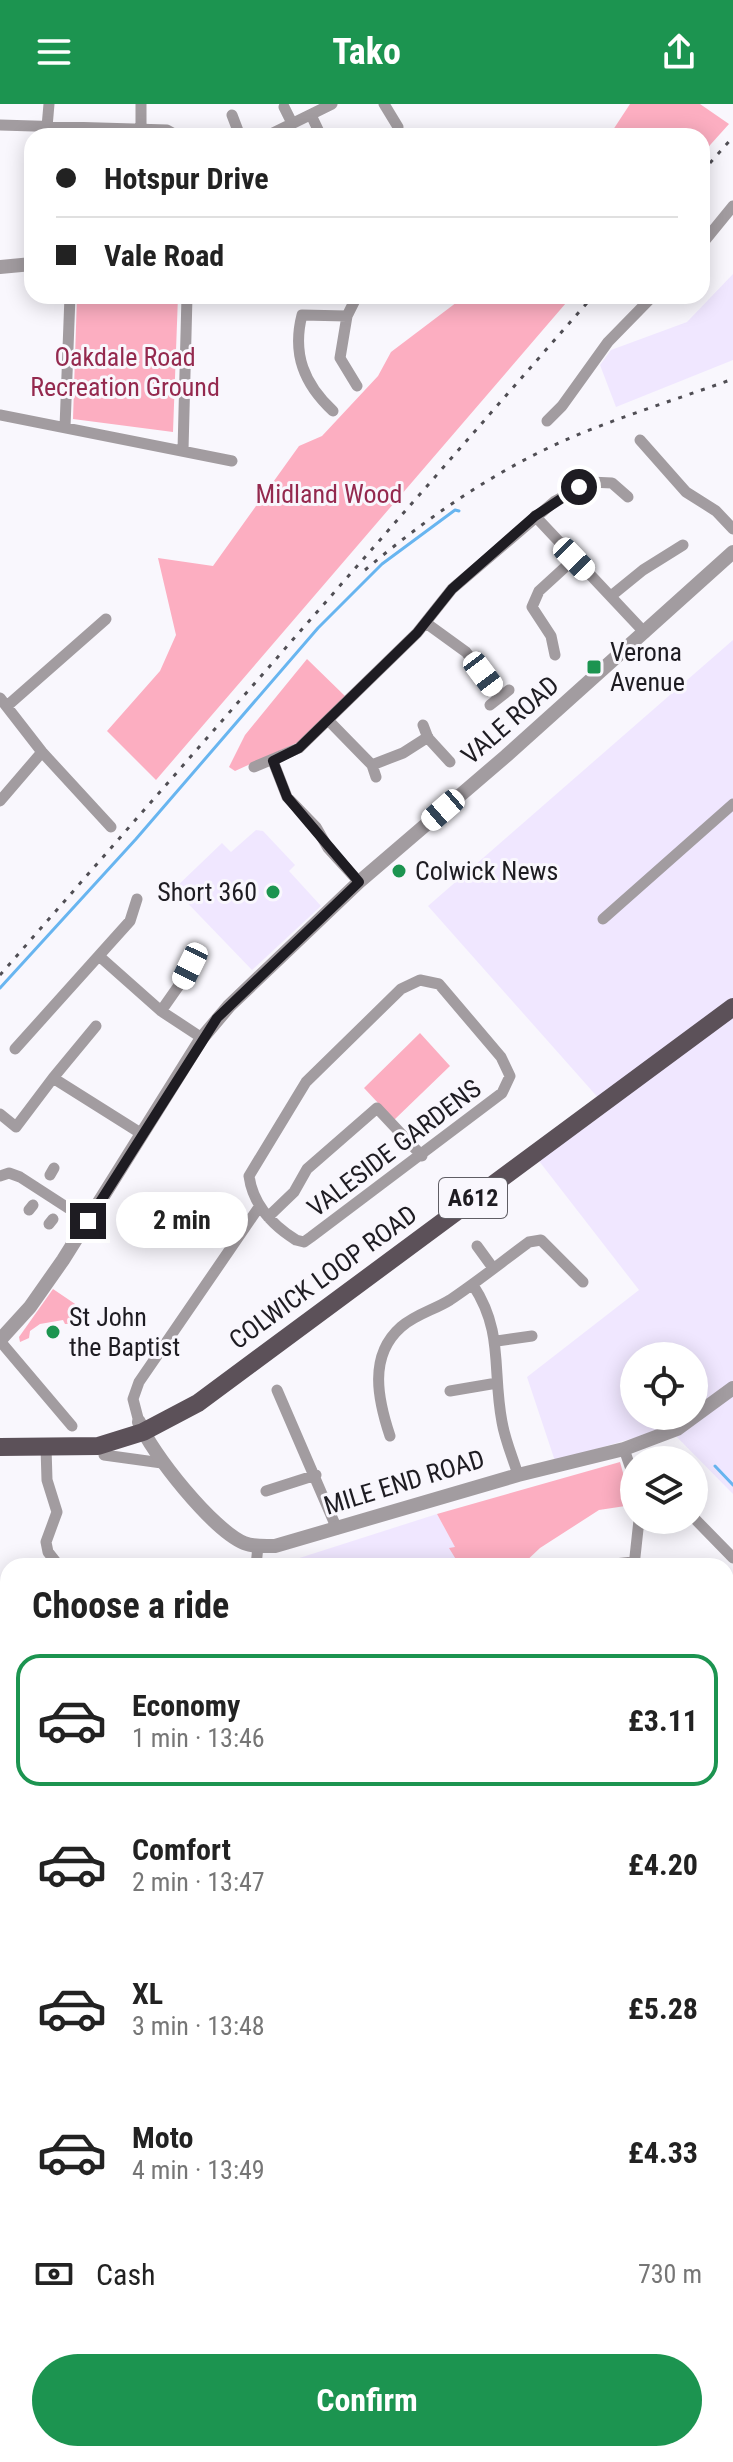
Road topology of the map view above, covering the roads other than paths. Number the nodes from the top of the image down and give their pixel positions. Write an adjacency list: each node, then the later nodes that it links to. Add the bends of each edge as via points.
1 (49, 104): 11 (street)
2 (141, 104): 13 (street)
3 (332, 104): 8 (street)
4 (384, 104): 12 (street)
5 (281, 106): 9 (street)
6 (5, 112): 10 (street)
7 (232, 115): 14 (street)
8 (311, 115): 9 (street); 16 (street)
9 (292, 123): 15 (street)
10 (2, 125): 11 (street)
11 (47, 127): 13 (street)
12 (398, 127)
13 (141, 128)
14 (237, 128)
15 (282, 128)
16 (317, 128)
17 (733, 206): 18 (street)
18 (710, 234)
19 (24, 265): 20 (street)
20 (0, 267)
21 (70, 304): 30 (street)
22 (187, 304): 32 (street)
23 (353, 304): 25 (street)
24 (645, 304): 29 (street, via 608,342)
25 (347, 316): 26 (street, via 340,358); 27 (street, via 302,315 297,335 298,357 313,393)
26 (357, 386)
27 (333, 411)
28 (0, 415): 30 (street)
29 (547, 421)
30 (65, 427): 32 (street)
31 (640, 440): 36 (street, via 646,454)
32 (183, 450): 33 (street)
33 (232, 461)
34 (628, 497): 35 (street, via 612,483 590,482)
35 (535, 516): 39 (street); 42 (street, via 442,598)
36 (733, 529)
37 (683, 545): 40 (street)
38 (733, 552): 43 (street, VALE ROAD)
39 (574, 559): 40 (street); 44 (street, via 539,591 532,607)
40 (611, 596): 43 (street)
41 (106, 619): 46 (street)
42 (426, 623): 45 (street, via 466,652); 47 (street)
43 (645, 633): 55 (street, VALE ROAD)
44 (558, 646)
45 (500, 697)
46 (3, 702): 48 (street)
47 (328, 720): 49 (street, via 299,748); 50 (street, via 374,771 425,731)
48 (42, 752): 52 (street); 54 (street)
49 (273, 761): 51 (street); 55 (street, via 287,797)
50 (450, 762)
51 (254, 767)
52 (0, 801)
53 (733, 804): 57 (street)
54 (111, 827)
55 (359, 882): 63 (street, VALE ROAD)
56 (137, 899): 59 (street, via 130,921)
57 (603, 919)
58 (201, 954): 61 (street)
59 (99, 956): 61 (street); 64 (street)
60 (733, 1007): 85 (main road, COLWICK LOOP ROAD / A612, via 198,1403)
61 (161, 1011): 63 (street)
62 (96, 1026): 65 (street)
63 (202, 1038): 67 (street, VALE ROAD)
64 (15, 1049)
65 (53, 1078): 66 (street, via 16,1127); 67 (street)
66 (0, 1114)
67 (142, 1134): 72 (street, VALE ROAD)
68 (422, 1156): 70 (street, VALESIDE GARDENS, via 502,1093 510,1076 492,1046 439,984 420,980 401,989 306,1082 249,1176); 71 (street, VALESIDE GARDENS, via 304,1242); 71 (street, via 377,1108 307,1169 294,1192)
69 (0, 1176): 72 (street, via 9,1173 41,1190 56,1215)
70 (259, 1207): 71 (street, VALESIDE GARDENS); 85 (street, via 139,1382 133,1399)
71 (268, 1217)
72 (88, 1221): 78 (street, VALE ROAD, via 44,1288)
73 (477, 1246): 74 (street)
74 (493, 1268): 75 (street, via 529,1242 541,1240); 76 (street)
75 (583, 1282)
76 (473, 1285): 79 (street, via 489,1309); 86 (street, via 413,1319 387,1344 378,1375)
77 (532, 1336): 79 (street)
78 (0, 1340): 84 (street)
79 (497, 1341): 80 (street)
80 (497, 1383): 82 (street); 94 (street, via 502,1424)
81 (733, 1388): 87 (street, MILE END ROAD, via 686,1423)
82 (450, 1391)
83 (277, 1397): 93 (street)
84 (72, 1426)
85 (141, 1427): 89 (main road, A612, via 98,1446); 92 (street)
86 (390, 1436)
87 (631, 1446)
88 (0, 1447): 89 (main road, A612)
89 (50, 1447): 100 (street, via 47,1480 57,1512 46,1542)
90 (620, 1450): 94 (street, MILE END ROAD)
91 (104, 1455): 92 (street)
92 (162, 1463): 99 (street, via 224,1529)
93 (316, 1475): 95 (street, via 280,1482); 96 (street)
94 (518, 1475): 96 (street, MILE END ROAD)
95 (266, 1491)
96 (337, 1529): 99 (street, MILE END ROAD)
97 (708, 1532): 103 (street)
98 (637, 1534): 102 (street)
99 (258, 1546): 101 (street)
100 (53, 1558)
101 (257, 1558)
102 (635, 1558)
103 (733, 1558)

